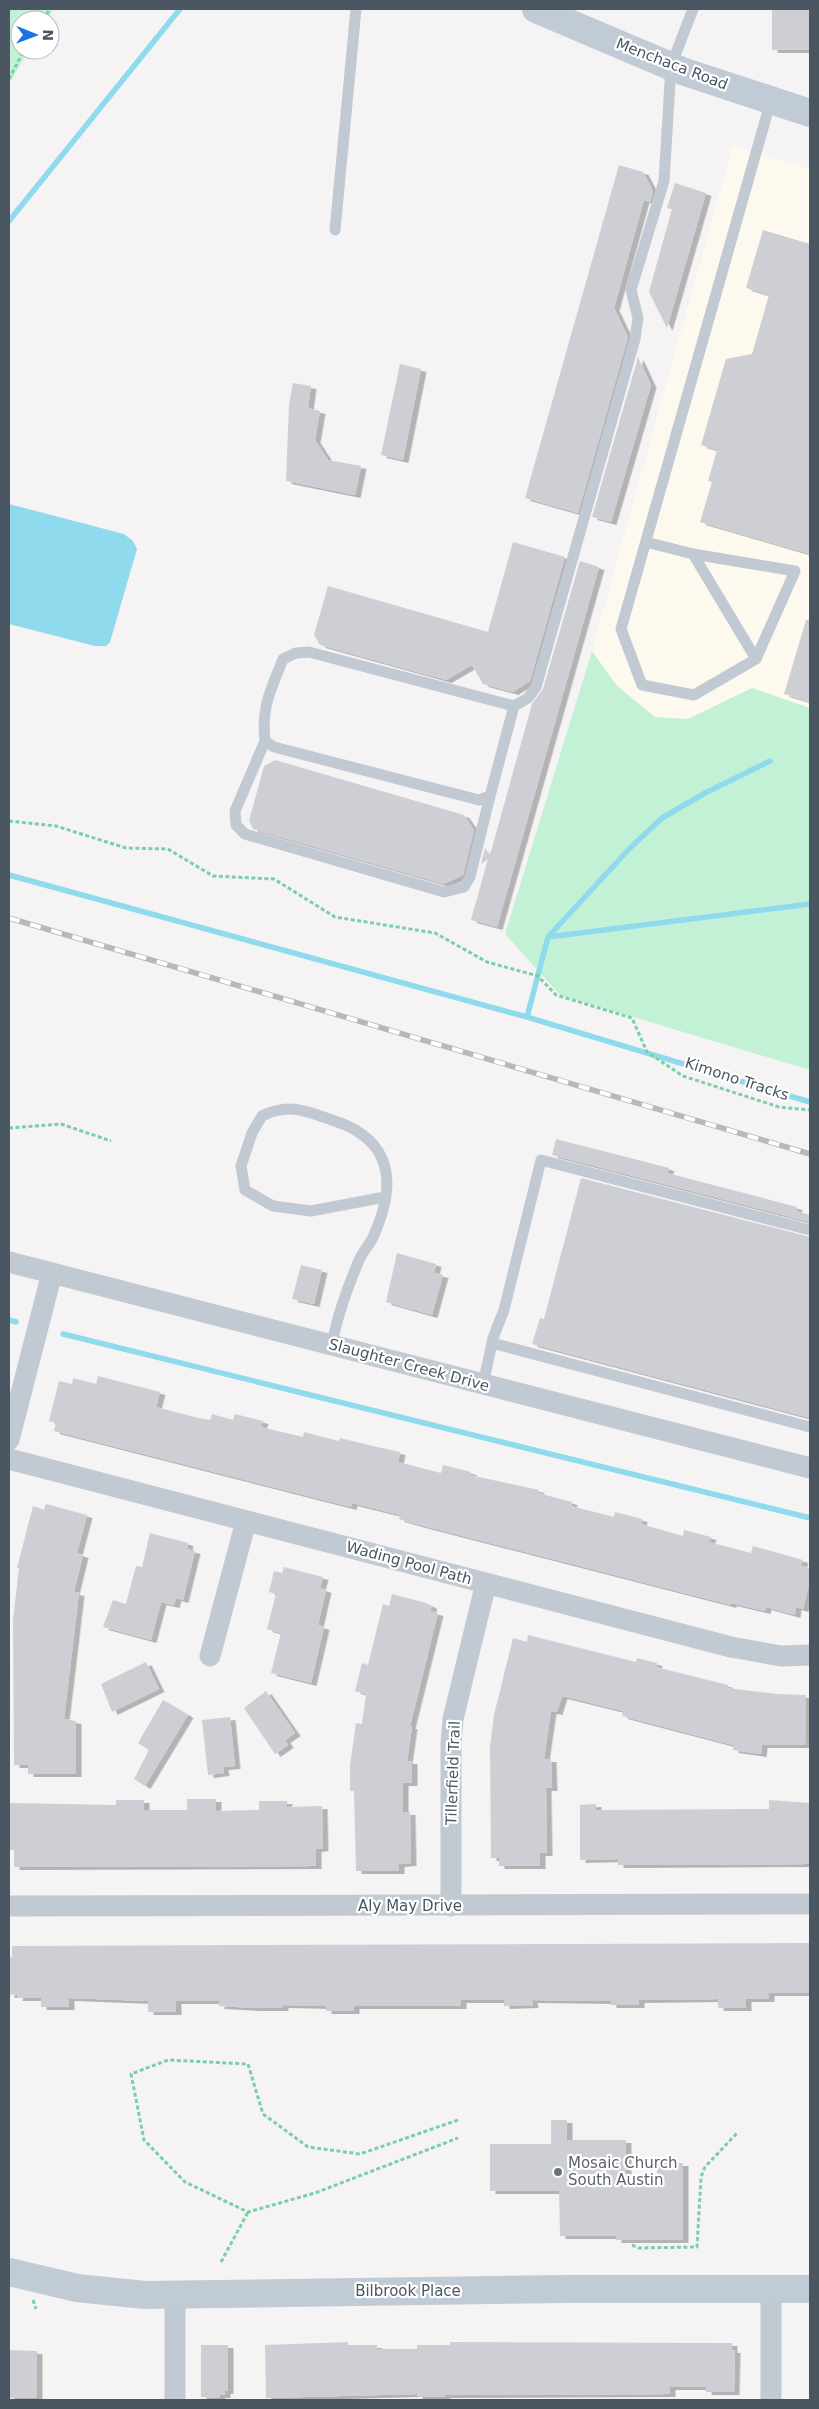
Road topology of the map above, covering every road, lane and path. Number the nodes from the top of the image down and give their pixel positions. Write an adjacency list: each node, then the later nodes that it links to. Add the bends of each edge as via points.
1 (356, 9): 9 (lane)
2 (536, 9): 5 (street, Menchaca Road)
3 (693, 9): 5 (lane)
4 (19, 60): 6 (path)
5 (671, 66): 7 (street, Menchaca Road); 13 (lane, via 664,181 632,290 638,318 636,340 536,687 528,698)
6 (9, 79)
7 (771, 100): 8 (street, Menchaca Road); 10 (lane)
8 (810, 113)
9 (335, 230)
10 (646, 542): 11 (lane); 12 (lane, via 621,629 642,685 694,695)
11 (693, 554): 12 (lane); 12 (lane, via 795,571)
12 (756, 659)
13 (514, 706): 14 (lane, via 309,652 296,652 282,659 264,708); 15 (lane)
14 (265, 741): 15 (lane, via 274,747 479,800); 15 (lane, via 235,811 236,825 245,834 444,892 464,887 470,876)
15 (490, 796)
16 (9, 821): 17 (path, Kimono Tracks, via 56,826 126,848 168,849 213,876 274,879 335,917 435,932 487,962 538,976 556,995 632,1018 647,1052 683,1076 779,1107)
17 (810, 1110)
18 (9, 1128): 19 (path, via 61,1124)
19 (111, 1141)
20 (385, 1197): 20 (lane, via 386,1166 378,1150 342,1123 289,1107 262,1116 252,1133 241,1166 245,1190 273,1206 311,1210); 25 (lane, via 374,1236 361,1256 337,1318)
21 (810, 1230): 24 (lane, via 542,1160 504,1310)
22 (9, 1262): 23 (street, Slaughter Creek Drive)
23 (52, 1273): 25 (street, Slaughter Creek Drive); 28 (street)
24 (492, 1343): 26 (lane); 27 (lane)
25 (332, 1345): 26 (street, Slaughter Creek Drive)
26 (483, 1385): 30 (street, Slaughter Creek Drive)
27 (810, 1427)
28 (9, 1440)
29 (9, 1460): 31 (street, Wading Pool Path)
30 (810, 1468)
31 (246, 1521): 32 (street, Wading Pool Path); 34 (street)
32 (486, 1583): 33 (street, Wading Pool Path, via 756,1653); 37 (street, Tillerfield Trail, via 453,1719)
33 (810, 1655)
34 (210, 1656)
35 (810, 1904): 37 (street, Aly May Drive)
36 (9, 1906): 37 (street, Aly May Drive)
37 (451, 1906)
38 (458, 2120): 41 (path, via 360,2154 308,2147 263,2114 248,2064 168,2060 131,2074 144,2140 185,2182)
39 (737, 2133): 42 (path, via 705,2167 701,2177 697,2246 639,2248)
40 (458, 2138): 41 (path, via 315,2192)
41 (248, 2212): 43 (path)
42 (632, 2245)
43 (221, 2262)
44 (9, 2272): 47 (street, Bilbrook Place, via 102,2292)
45 (771, 2289): 46 (street, Bilbrook Place); 47 (street, Bilbrook Place); 51 (street)
46 (810, 2289)
47 (175, 2294): 50 (street)
48 (33, 2300): 49 (path)
49 (36, 2309)
50 (175, 2400)
51 (771, 2400)

